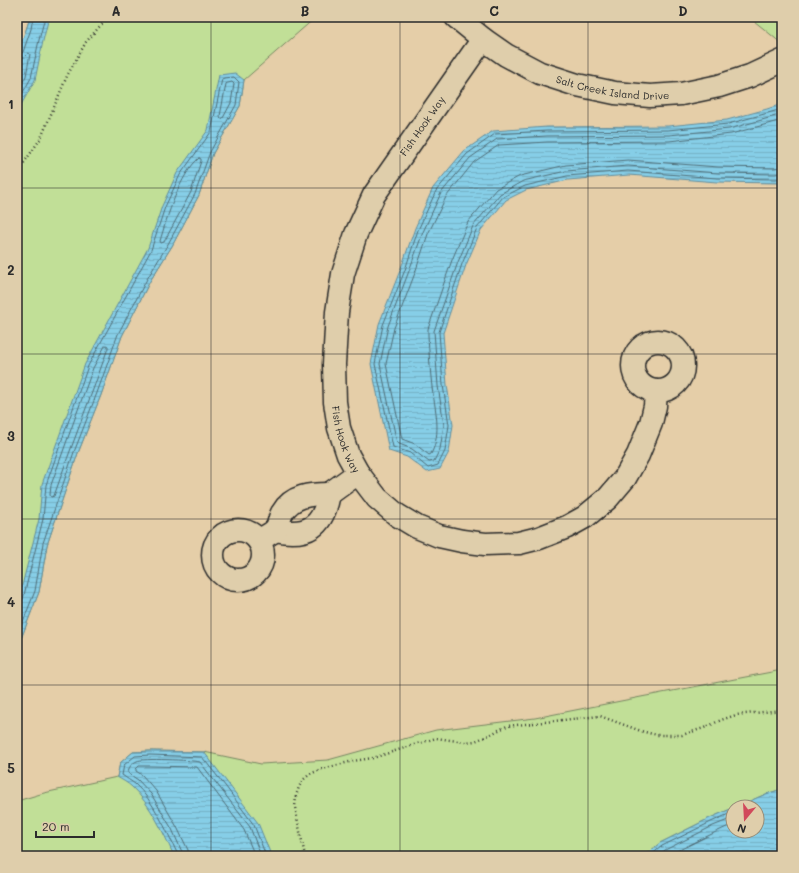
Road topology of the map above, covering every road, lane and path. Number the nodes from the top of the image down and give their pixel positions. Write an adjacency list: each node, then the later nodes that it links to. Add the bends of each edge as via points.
1 (108, 17): 7 (path, via 86,42 67,76 41,138)
2 (456, 17): 5 (street, Salt Creek Island Drive)
3 (772, 17): 4 (path)
4 (782, 21)
5 (483, 39): 6 (street, Salt Creek Island Drive, via 540,73 577,85 615,93 681,94 750,76); 9 (street, Fish Hook Way, via 374,195 356,234 343,274 337,312 335,402 339,428 348,455)
6 (782, 61)
7 (17, 173)
8 (656, 391): 9 (street, Fish Hook Way, via 651,423 625,478 608,498 585,517 539,538 519,543 485,544 439,536 397,515 377,498)
9 (358, 473): 10 (street)
10 (329, 494): 10 (street, via 313,494 291,502 267,535 303,531 315,526 327,505)
11 (782, 710): 12 (path, via 736,715 682,735 657,735 600,716 507,726 475,741 436,738 373,758 322,769 303,780 296,796 295,807)
12 (305, 856)

